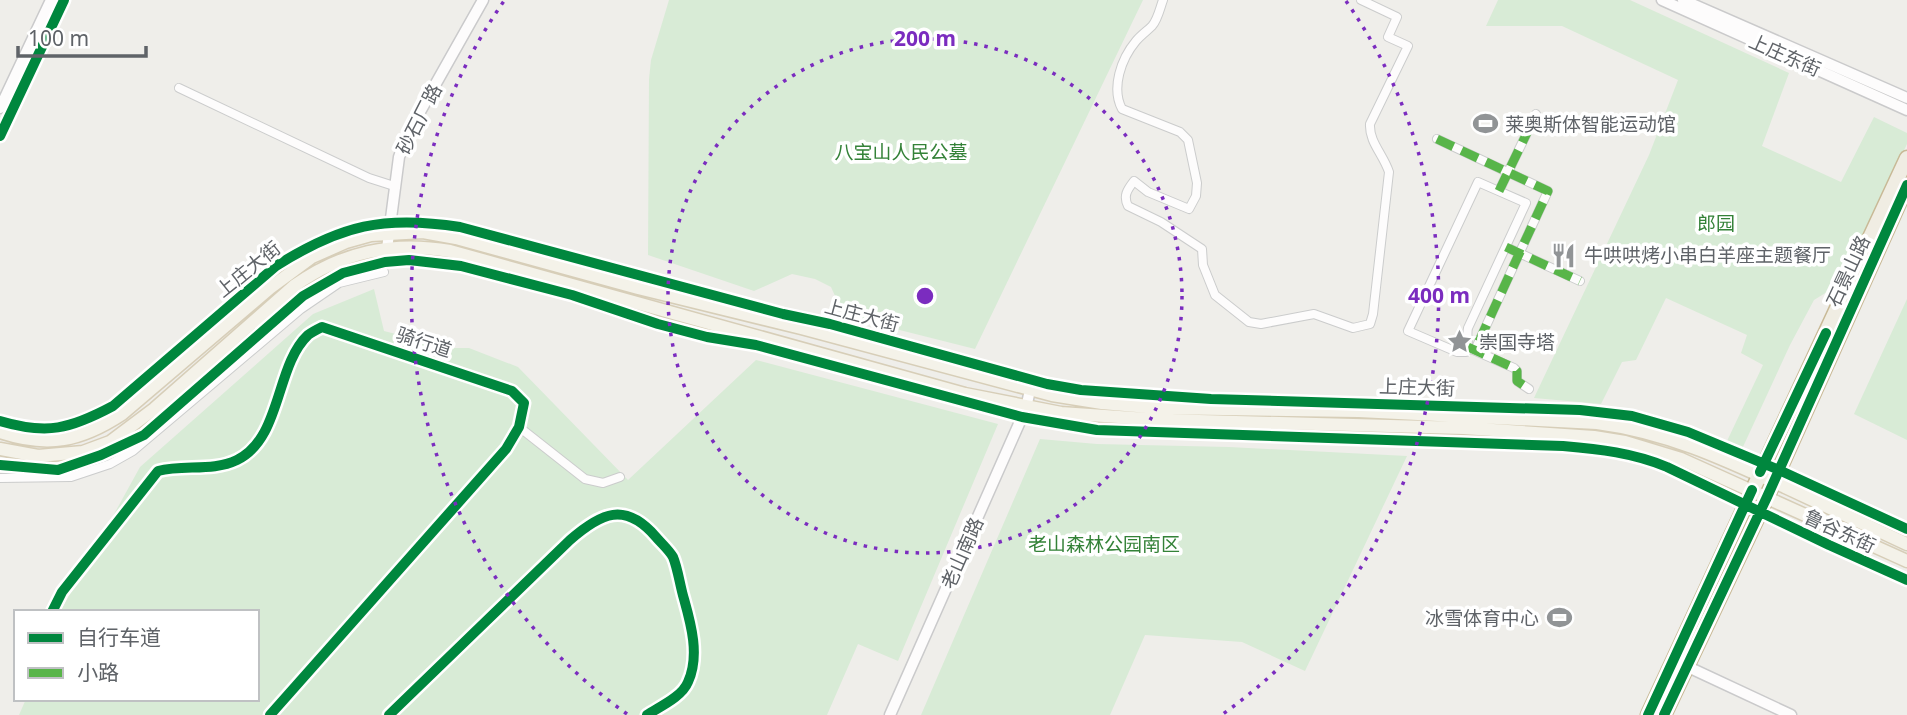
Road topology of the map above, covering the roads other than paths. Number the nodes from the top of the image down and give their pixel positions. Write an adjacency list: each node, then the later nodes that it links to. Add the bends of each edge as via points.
1 (51, 0): 10 (main road)
2 (64, 0): 13 (main road)
3 (483, 0): 18 (main road, 砂石厂路, via 408,133)
4 (1163, 0): 5 (street, via 1154,24 1125,59 1116,86 1117,100 1122,109 1180,132 1188,140 1196,196 1189,209 1134,181 1126,191 1128,206 1202,249 1215,295 1249,322 1314,314 1353,328 1370,324 1373,314 1389,172 1369,135 1370,124 1408,46 1388,37 1396,17)
5 (1361, 0)
6 (1662, 0): 11 (main road, 上庄东街)
7 (1684, 0): 9 (main road, 上庄东街)
8 (179, 89): 18 (street)
9 (1907, 98)
10 (0, 108)
11 (1907, 110)
12 (1536, 114): 16 (street)
13 (0, 136)
14 (1437, 139): 16 (street)
15 (1907, 158): 33 (highway, 石景山路)
16 (1508, 173): 19 (street); 23 (street, via 1548,191)
17 (1907, 185): 34 (highway, 石景山路)
18 (394, 186): 20 (main road, 砂石厂路)
19 (1499, 191): 21 (street, via 1526,203); 26 (street, via 1478,182 1408,331 1457,352)
20 (389, 233): 22 (main road, 砂石厂路); 28 (main road, 上庄大街, via 423,232 456,238); 31 (main road, 上庄大街, via 346,242 312,257 101,428 59,441)
21 (1506, 247): 23 (street); 26 (street, via 1468,328)
22 (387, 249): 29 (main road, 上庄大街, via 422,246 450,251); 32 (main road, 上庄大街, via 317,270 294,286 110,442 83,452 38,456)
23 (1520, 253): 25 (street); 26 (street)
24 (384, 272): 36 (street, via 339,283 302,309 133,452 71,477)
25 (1580, 281)
26 (1472, 349): 27 (street, via 1514,368 1517,381)
27 (1529, 389)
28 (1030, 390): 29 (main road, 老山南路); 33 (main road, 上庄大街, via 1149,407 1597,423 1662,435)
29 (1026, 408): 37 (main road, 上庄大街, via 1162,421 1464,428 1594,437 1681,459); 45 (main road, 老山南路)
30 (519, 428): 35 (street, via 585,479 603,483)
31 (0, 432)
32 (0, 449)
33 (1759, 475): 34 (main road, 上庄大街); 37 (highway, 石景山路)
34 (1776, 476): 38 (highway, 石景山路); 40 (main road); 41 (main road, 鲁谷东街)
35 (620, 477)
36 (0, 478)
37 (1752, 491): 38 (main road, 上庄大街); 39 (main road); 46 (highway, 石景山路)
38 (1767, 497): 39 (highway, 石景山路); 42 (main road, 鲁谷东街)
39 (1759, 512): 43 (main road, 鲁谷东街); 44 (highway, 石景山路)
40 (1907, 529)
41 (1907, 544)
42 (1907, 561)
43 (1907, 580)
44 (1686, 666): 47 (highway, 石景山路); 48 (main road)
45 (890, 715)
46 (1648, 715)
47 (1664, 715)
48 (1791, 715)

